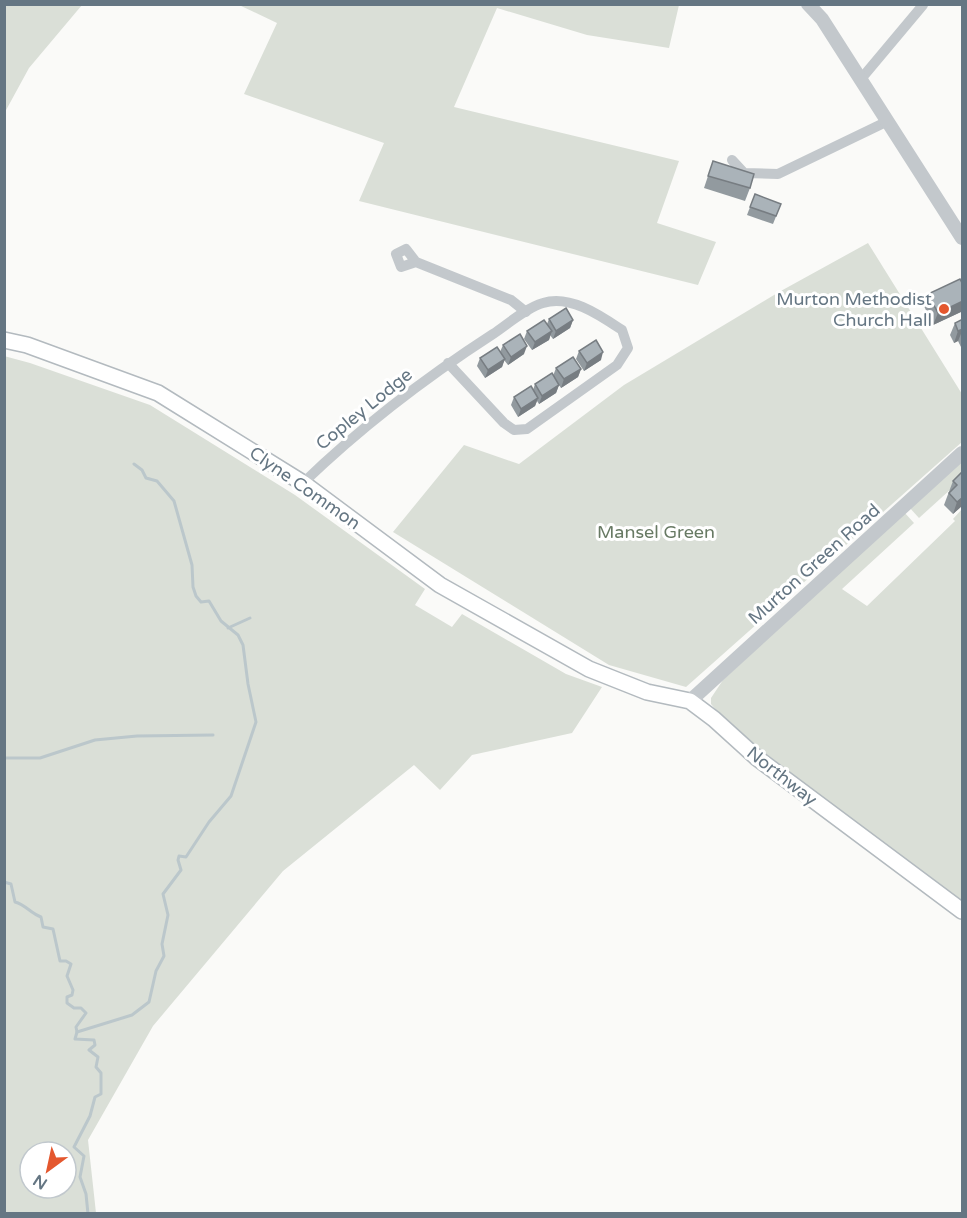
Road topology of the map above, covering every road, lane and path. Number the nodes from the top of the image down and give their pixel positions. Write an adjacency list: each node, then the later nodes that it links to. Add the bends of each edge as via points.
1 (807, 4): 4 (street)
2 (817, 4): 4 (street)
3 (923, 5): 5 (street)
4 (822, 19): 5 (street)
5 (861, 79): 6 (street)
6 (888, 121): 7 (street, via 778,174 744,173); 8 (street)
7 (732, 160)
8 (963, 238)
9 (416, 262): 10 (street, via 511,300)
10 (526, 312): 12 (street, Copley Lodge); 12 (street, Copley Lodge, via 543,303 565,302 598,314 622,330 628,348 617,365 527,429 514,430 504,423)
11 (4, 340): 14 (main road, Clyne Common, via 158,393)
12 (448, 363): 14 (street, Copley Lodge, via 341,446)
13 (963, 453): 16 (street, Murton Green Road)
14 (303, 483): 15 (main road, Clyne Common, via 440,585)
15 (589, 669): 16 (main road, Northway, via 647,692)
16 (690, 701): 17 (main road, Northway, via 757,758)
17 (963, 911)

